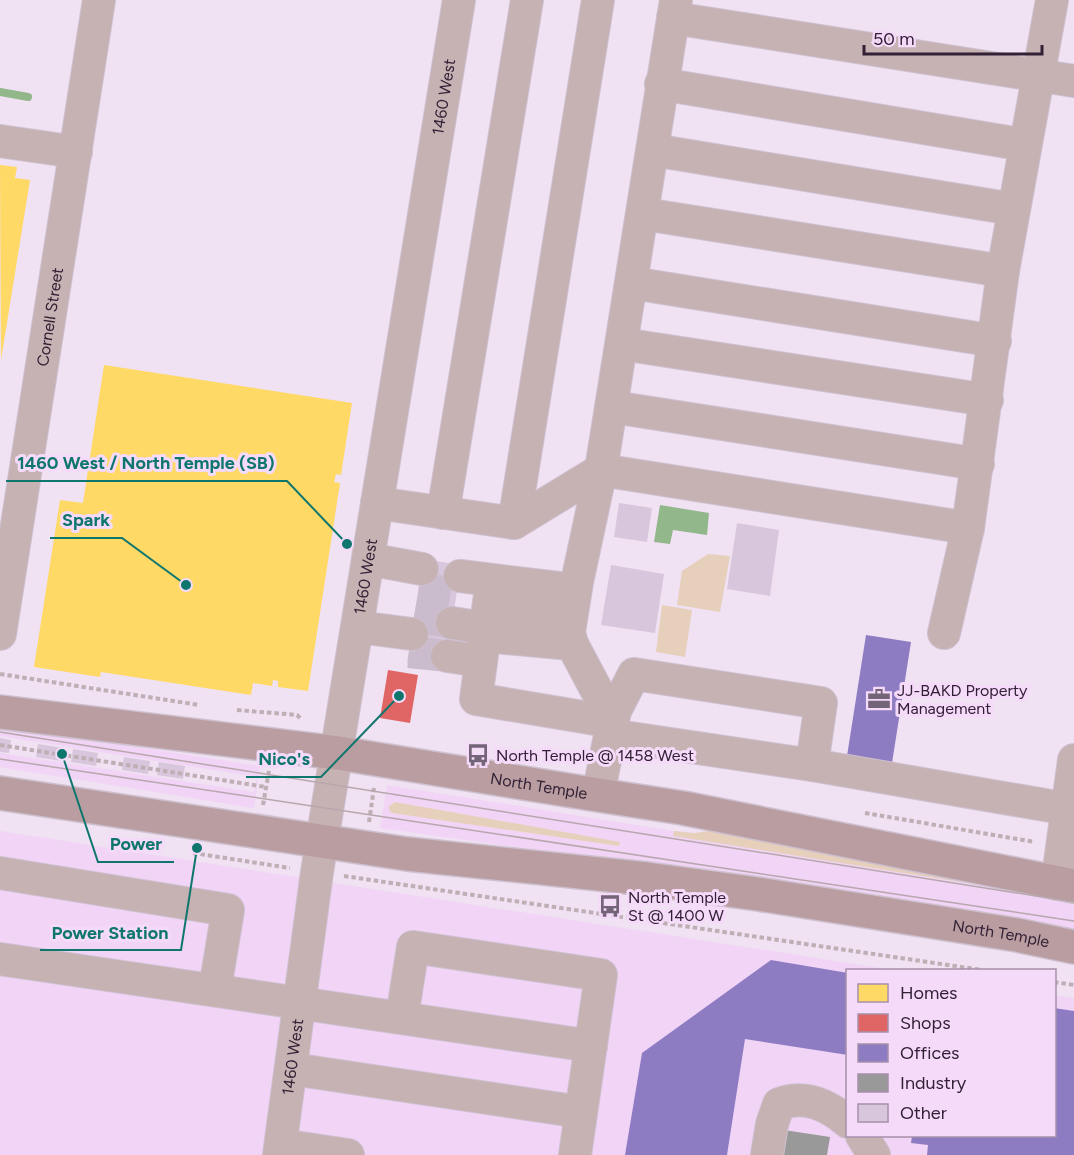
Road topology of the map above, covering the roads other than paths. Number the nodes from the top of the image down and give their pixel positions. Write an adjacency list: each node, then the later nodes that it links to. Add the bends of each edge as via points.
1 (99, 0): 13 (street, Cornell Street)
2 (459, 0): 24 (street, 1460 West)
3 (527, 0): 25 (street)
4 (598, 0): 26 (street)
5 (1052, 0): 7 (street)
6 (674, 9): 7 (street); 9 (street)
7 (1037, 75): 8 (street); 11 (street)
8 (1074, 81)
9 (662, 84): 11 (street); 12 (street)
10 (0, 141): 13 (street)
11 (1025, 145): 14 (street)
12 (653, 150): 14 (street); 15 (street)
13 (76, 152): 32 (street, Cornell Street)
14 (1013, 209): 16 (street)
15 (644, 214): 16 (street); 17 (street)
16 (1003, 272): 18 (street)
17 (632, 283): 18 (street); 19 (street)
18 (995, 341): 20 (street)
19 (622, 344): 20 (street); 21 (street)
20 (987, 400): 22 (street)
21 (613, 407): 22 (street); 23 (street)
22 (978, 464): 27 (street)
23 (601, 470): 26 (street); 27 (street); 29 (street)
24 (377, 503): 25 (street); 28 (street, 1460 West)
25 (443, 513): 26 (street)
26 (514, 523)
27 (968, 528): 31 (street)
28 (362, 603): 28 (street, via 415,612); 35 (street, 1460 West)
29 (572, 618): 30 (street); 30 (street); 34 (street, via 598,693)
30 (486, 623): 30 (street, via 453,618); 34 (street, via 476,699)
31 (944, 633)
32 (0, 634)
33 (0, 712): 35 (main road, North Temple)
34 (613, 723): 37 (street); 37 (street, via 634,674 821,703); 39 (street)
35 (338, 753): 39 (main road, North Temple); 41 (street, 1460 West)
36 (1074, 760): 40 (street)
37 (812, 765): 40 (street)
38 (0, 793): 41 (main road, North Temple)
39 (598, 795): 43 (main road, North Temple)
40 (1071, 809): 43 (street)
41 (322, 843): 44 (main road, North Temple, via 747,893); 47 (street, 1460 West)
42 (0, 873): 46 (street, via 228,910)
43 (1065, 885)
44 (1074, 947)
45 (0, 959): 46 (street)
46 (215, 989): 47 (street)
47 (300, 1001): 48 (street); 50 (street, 1460 West)
48 (402, 1017): 49 (street); 49 (street, via 413,946 601,975)
49 (591, 1046): 51 (street)
50 (292, 1069): 51 (street); 54 (street, 1460 West)
51 (581, 1112): 56 (street)
52 (846, 1120): 57 (street, via 815,1102 791,1099 779,1104)
53 (863, 1137): 58 (street)
54 (280, 1150): 55 (street)
55 (348, 1155)
56 (574, 1155)
57 (767, 1155)
58 (874, 1155)

